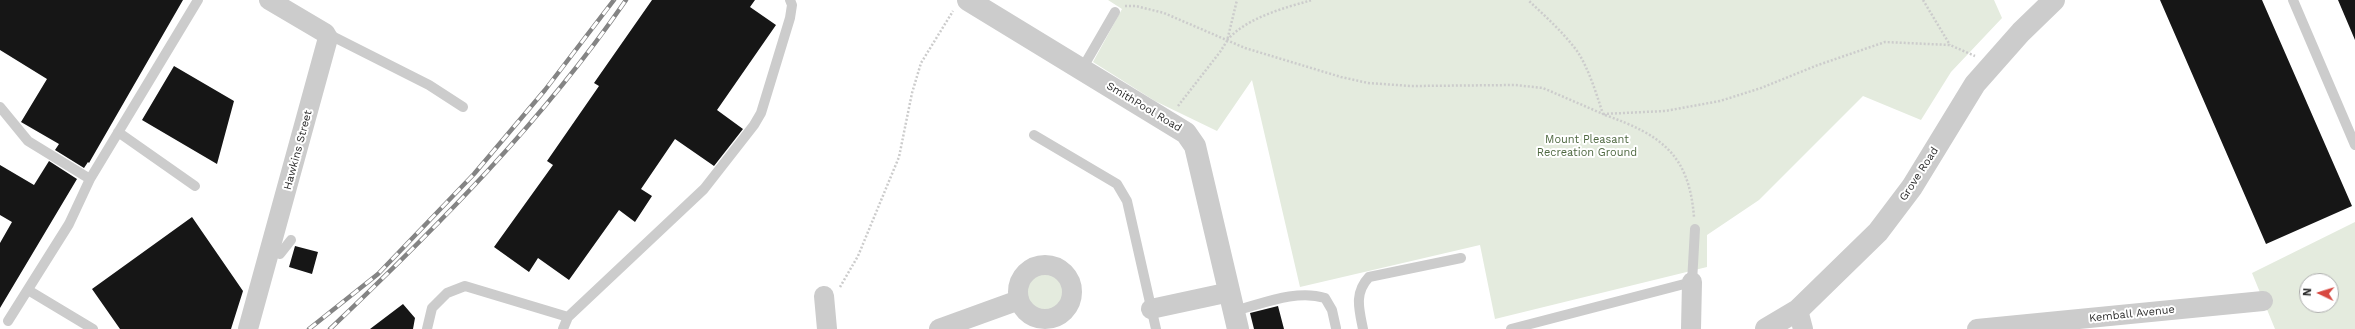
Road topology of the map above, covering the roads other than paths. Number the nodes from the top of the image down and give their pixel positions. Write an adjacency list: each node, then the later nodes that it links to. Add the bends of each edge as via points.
1 (198, 0): 12 (lane)
2 (790, 0): 28 (lane, via 790,18 761,113 754,125 704,190)
3 (2054, 0): 29 (street, Grove Road, via 2021,32 1975,84 1912,187 1878,232)
4 (2293, 0): 14 (lane)
5 (275, 1): 8 (street)
6 (962, 3): 9 (street, SmithPool Road)
7 (1116, 10): 9 (lane)
8 (325, 32): 10 (lane, via 429,85); 19 (street, Hawkins Street, via 328,40)
9 (1082, 70): 27 (street, SmithPool Road, via 1186,133 1195,146)
10 (463, 107)
11 (0, 108): 15 (lane, via 28,141)
12 (118, 132): 15 (lane); 16 (lane)
13 (1034, 135): 26 (lane, via 1116,184 1123,192)
14 (2355, 144)
15 (90, 179): 22 (lane, via 69,224)
16 (195, 186)
17 (1695, 229): 21 (lane)
18 (291, 240): 19 (lane, via 280,254)
19 (271, 250): 33 (street, Hawkins Street)
20 (1460, 258): 39 (lane, via 1369,277 1361,286 1359,297)
21 (1692, 282): 40 (lane); 41 (street)
22 (28, 290): 30 (lane); 32 (lane)
23 (824, 296): 36 (street)
24 (1019, 300): 37 (street)
25 (2263, 301): 43 (street, Kemball Avenue)
26 (1151, 309): 27 (street); 38 (lane)
27 (1234, 311): 31 (lane, via 1298,295 1315,295 1325,298 1332,310)
28 (568, 317): 34 (lane, via 465,286 447,293 432,308); 35 (lane)
29 (1801, 320): 42 (street, Grove Road)
30 (8, 321)
31 (1336, 328)
32 (93, 329)
33 (248, 329)
34 (427, 329)
35 (563, 329)
36 (828, 329)
37 (939, 329)
38 (1156, 329)
39 (1363, 329)
40 (1511, 329)
41 (1691, 329)
42 (1766, 329)
43 (1978, 329)

